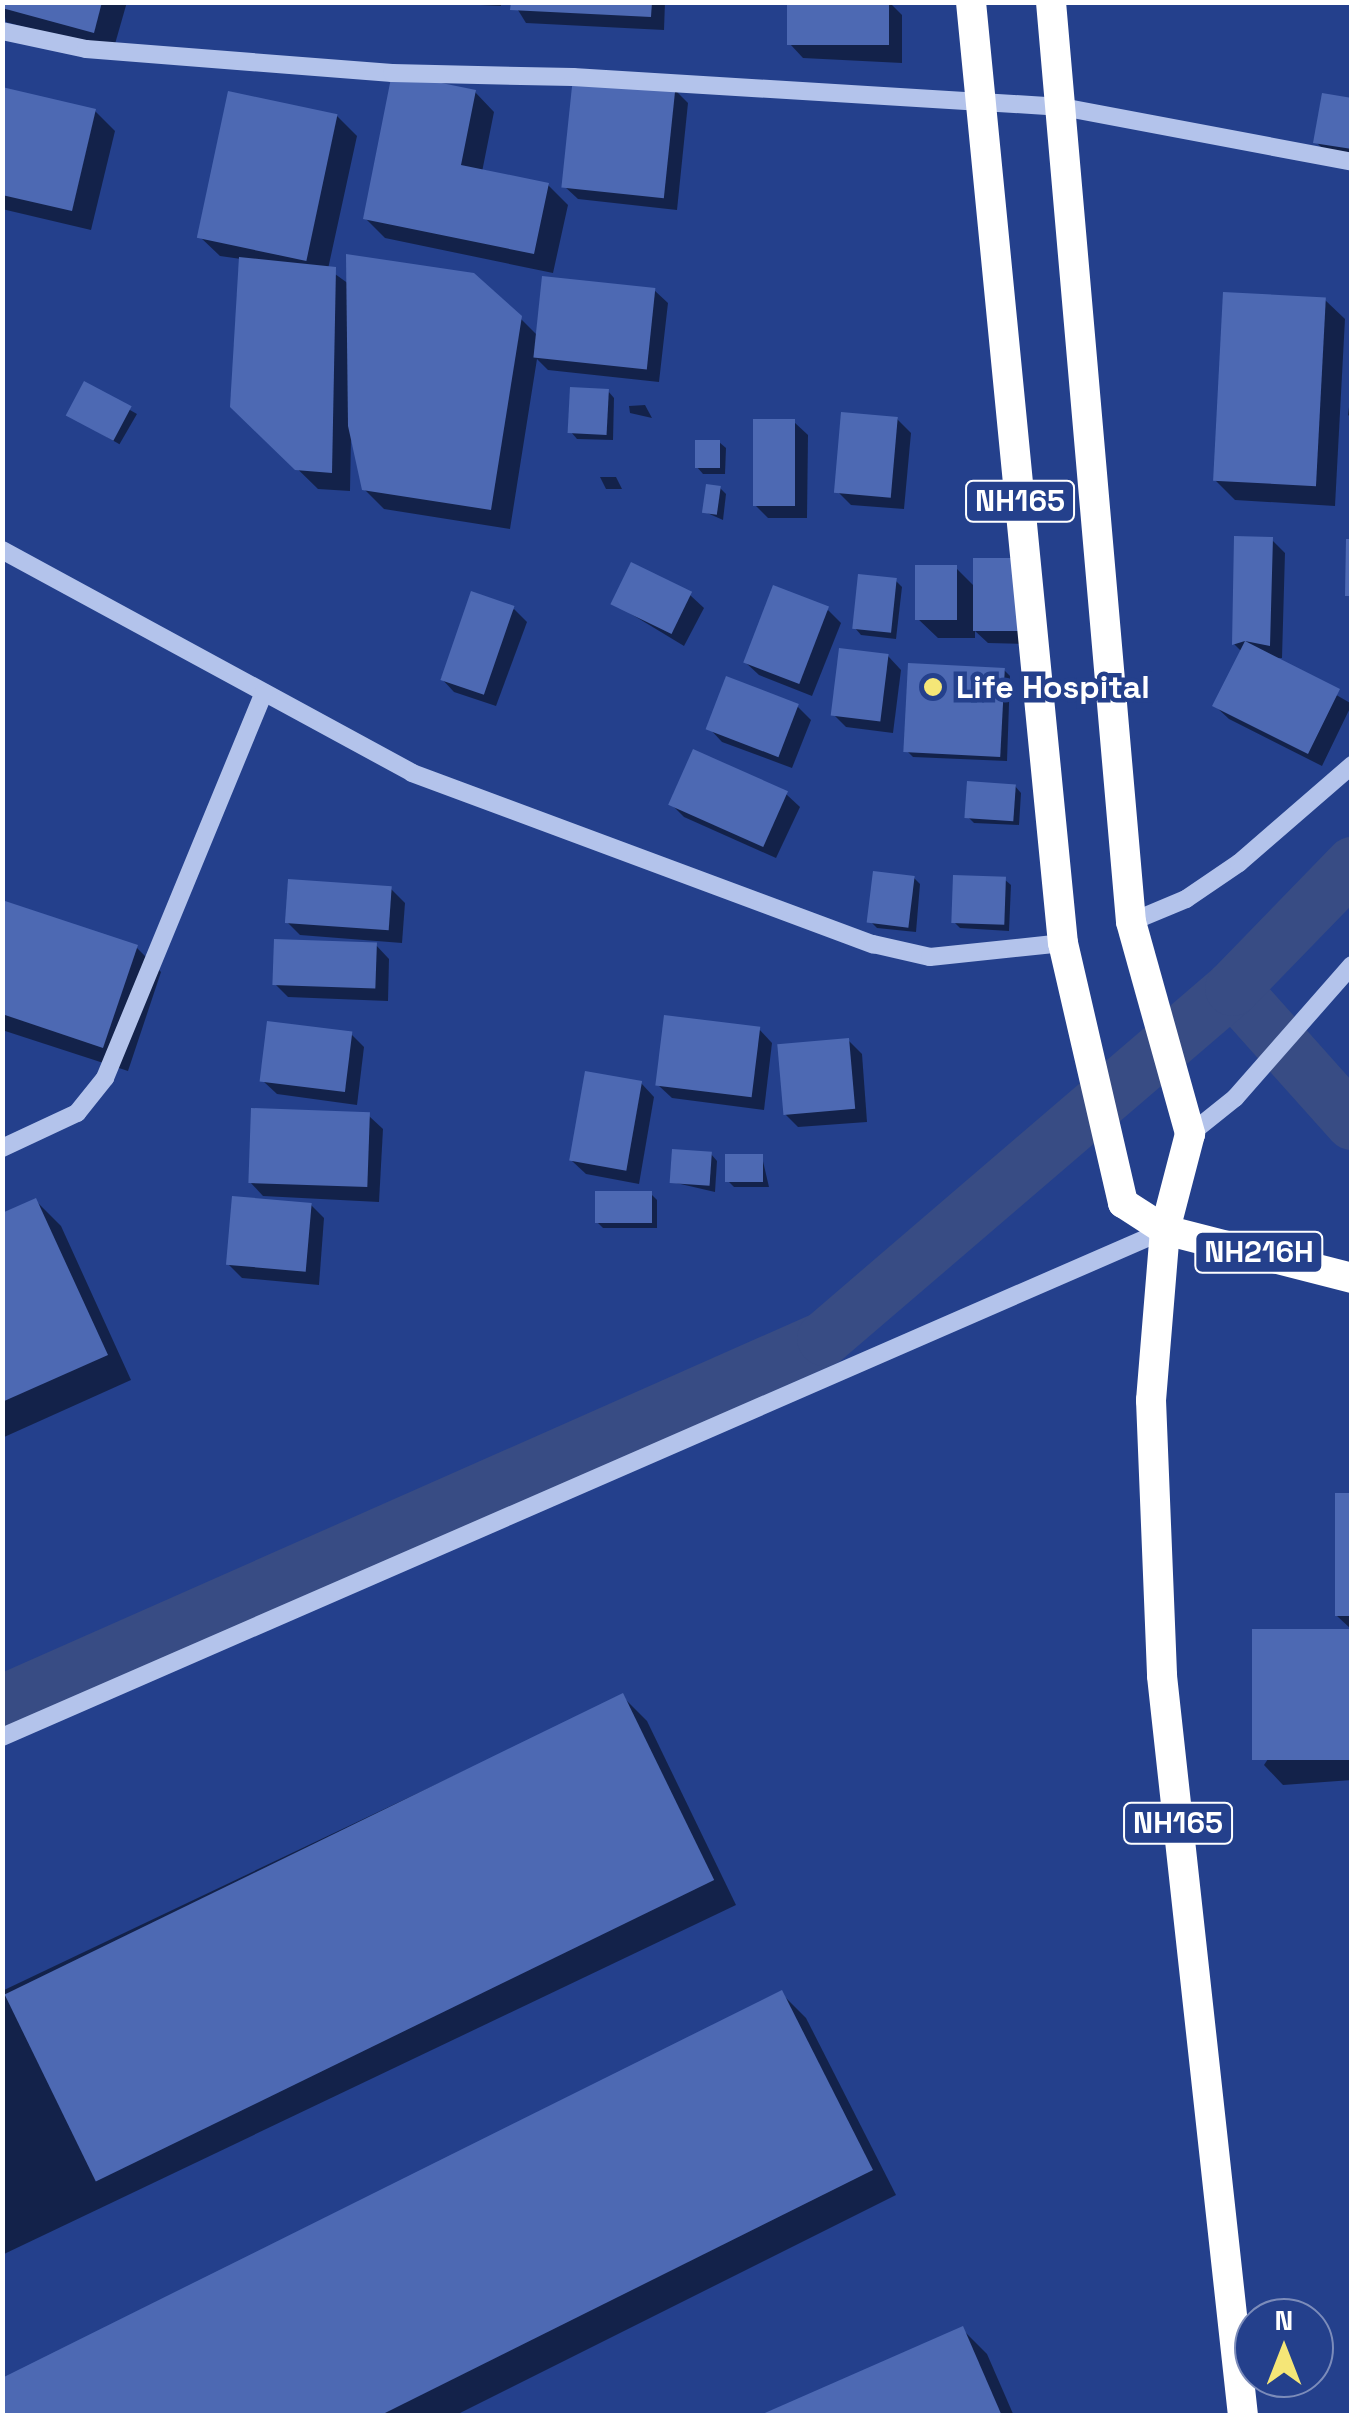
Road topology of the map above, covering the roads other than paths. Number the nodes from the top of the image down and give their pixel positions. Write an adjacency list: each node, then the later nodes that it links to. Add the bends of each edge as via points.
1 (971, 2): 4 (highway, NH165)
2 (1051, 2): 5 (highway, NH165)
3 (2, 31): 4 (street, via 86,49 392,73)
4 (982, 102): 5 (street); 11 (highway, NH165)
5 (1062, 106): 6 (street); 10 (highway, NH165)
6 (1352, 162)
7 (2, 550): 8 (street)
8 (264, 692): 11 (street, via 412,772 873,944 930,957); 14 (street, via 104,1078 77,1112)
9 (1352, 765): 10 (street, via 1239,862 1186,899)
10 (1131, 922): 13 (highway, NH165)
11 (1063, 943): 15 (highway, NH165, via 1123,1204)
12 (1352, 965): 13 (street, via 1235,1098)
13 (1190, 1134): 15 (highway, NH165)
14 (2, 1148)
15 (1165, 1230): 16 (highway, NH216H); 17 (street); 18 (highway, NH165, via 1152,1400 1162,1676)
16 (1352, 1278)
17 (2, 1737)
18 (1243, 2416)

